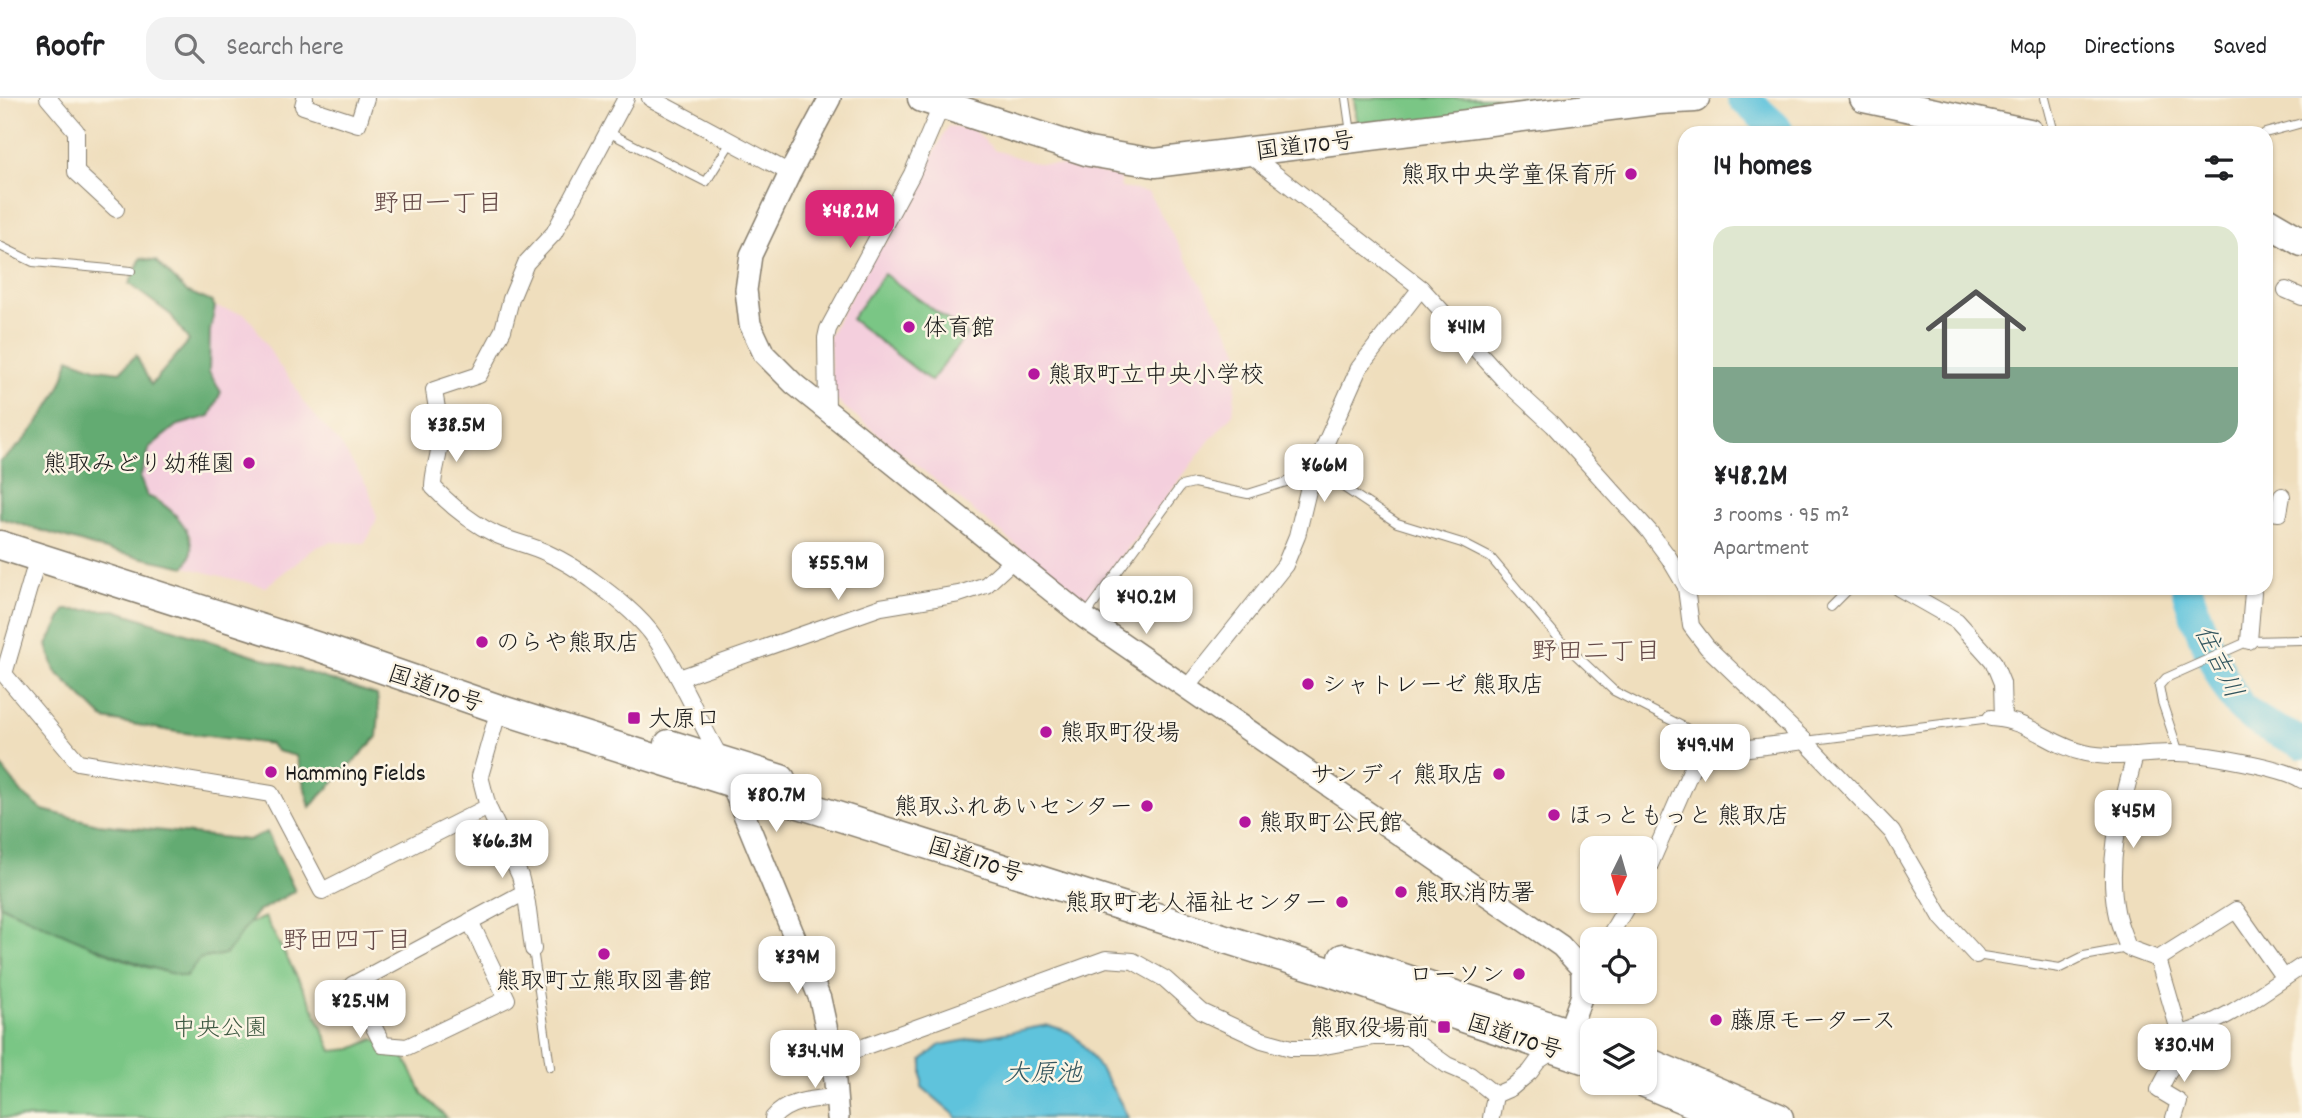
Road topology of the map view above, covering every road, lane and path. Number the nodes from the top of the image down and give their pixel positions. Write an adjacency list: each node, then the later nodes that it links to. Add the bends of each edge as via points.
1 (48, 98): 22 (street, via 76,131 76,172)
2 (305, 98): 3 (street, via 303,106 358,124)
3 (366, 98)
4 (626, 98): 17 (street)
5 (650, 98): 19 (street)
6 (830, 98): 21 (street)
7 (1346, 98): 18 (lane)
8 (1695, 98): 18 (highway, 国道170号)
9 (1864, 98): 12 (highway)
10 (2045, 98): 15 (lane)
11 (932, 101): 20 (highway, 国道170号, via 1089,152 1133,161 1155,163); 30 (street, via 912,174 828,329)
12 (1938, 103): 14 (highway)
13 (2302, 123): 16 (lane)
14 (2008, 126)
15 (2052, 126)
16 (2273, 131)
17 (608, 132): 19 (lane, via 706,183); 47 (street, via 554,233 526,263 503,330 479,375 435,390 441,434 433,487 448,503 496,535 546,552 592,580 654,636)
18 (1352, 139): 20 (highway, 国道170号)
19 (731, 142): 21 (street)
20 (1248, 153): 27 (street)
21 (790, 173): 30 (street, via 751,255 746,290 750,324 764,354)
22 (116, 209)
23 (2273, 225): 24 (highway)
24 (2302, 242)
25 (0, 246): 26 (lane, via 33,262)
26 (131, 271)
27 (1421, 288): 31 (street, via 1359,368); 37 (street, via 1649,531)
28 (2286, 290): 29 (street)
29 (2302, 297)
30 (827, 410): 36 (street)
31 (1312, 474): 43 (lane, via 1248,494 1194,483 1181,486); 48 (street, via 1285,565); 53 (lane, via 1328,477 1397,523 1462,542 1491,558 1560,641 1614,691 1686,728)
32 (2282, 496): 33 (street, via 2279,513)
33 (2273, 512)
34 (0, 545): 35 (highway, 国道170号)
35 (38, 557): 46 (highway, 国道170号); 57 (street, via 4,674 78,762 271,794 322,891)
36 (1013, 560): 43 (street); 47 (street, via 986,585 881,607)
37 (1678, 573)
38 (1687, 595): 51 (street, via 1691,626 1706,647)
39 (1843, 595): 42 (lane)
40 (1911, 595): 50 (street, via 1957,621 1993,661 2002,683)
41 (2253, 595): 44 (street)
42 (1831, 607)
43 (1084, 617): 48 (street)
44 (2249, 640): 45 (lane); 52 (lane, via 2166,678 2159,686)
45 (2302, 640)
46 (319, 647): 49 (highway, 国道170号); 55 (highway, 国道170号, via 397,662)
47 (679, 678): 55 (street)
48 (1186, 689): 65 (street)
49 (499, 709): 55 (highway, 国道170号); 57 (street, via 480,776)
50 (1997, 719): 51 (lane); 54 (street, via 2029,726 2085,753)
51 (1805, 741): 53 (street); 63 (street, via 1892,832 1942,918)
52 (2179, 753): 54 (street); 56 (street, via 2263,766)
53 (1712, 754): 58 (street, via 1696,759)
54 (2136, 755): 61 (street, via 2115,832 2113,867 2116,912)
55 (726, 771): 70 (highway, 国道170号, via 1381,969); 71 (street, via 820,999)
56 (2302, 780)
57 (488, 807): 59 (street)
58 (1657, 848)
59 (524, 892): 60 (street); 62 (street)
60 (470, 921): 60 (street, via 352,985 383,1045 407,1047 507,999)
61 (2128, 948): 63 (lane, via 2084,956 2060,968); 64 (street)
62 (533, 949): 73 (lane)
63 (1976, 955)
64 (2158, 959): 67 (street, via 2236,910); 69 (street)
65 (1580, 960)
66 (2302, 966): 67 (street)
67 (2284, 978): 69 (street, via 2197,1030)
68 (1580, 1004): 70 (street)
69 (2180, 1034): 81 (street, via 2159,1090 2179,1102)
70 (1573, 1040): 75 (street)
71 (833, 1058): 75 (street, via 1106,958 1133,961 1166,979 1202,1012 1291,1048 1408,1037); 76 (street)
72 (1657, 1066): 80 (highway)
73 (550, 1067)
74 (1657, 1088): 79 (highway)
75 (1495, 1096): 78 (street)
76 (837, 1108): 77 (street, via 804,1100)
77 (773, 1118)
78 (1491, 1118)
79 (1728, 1118)
80 (1779, 1118)
81 (2174, 1118)

